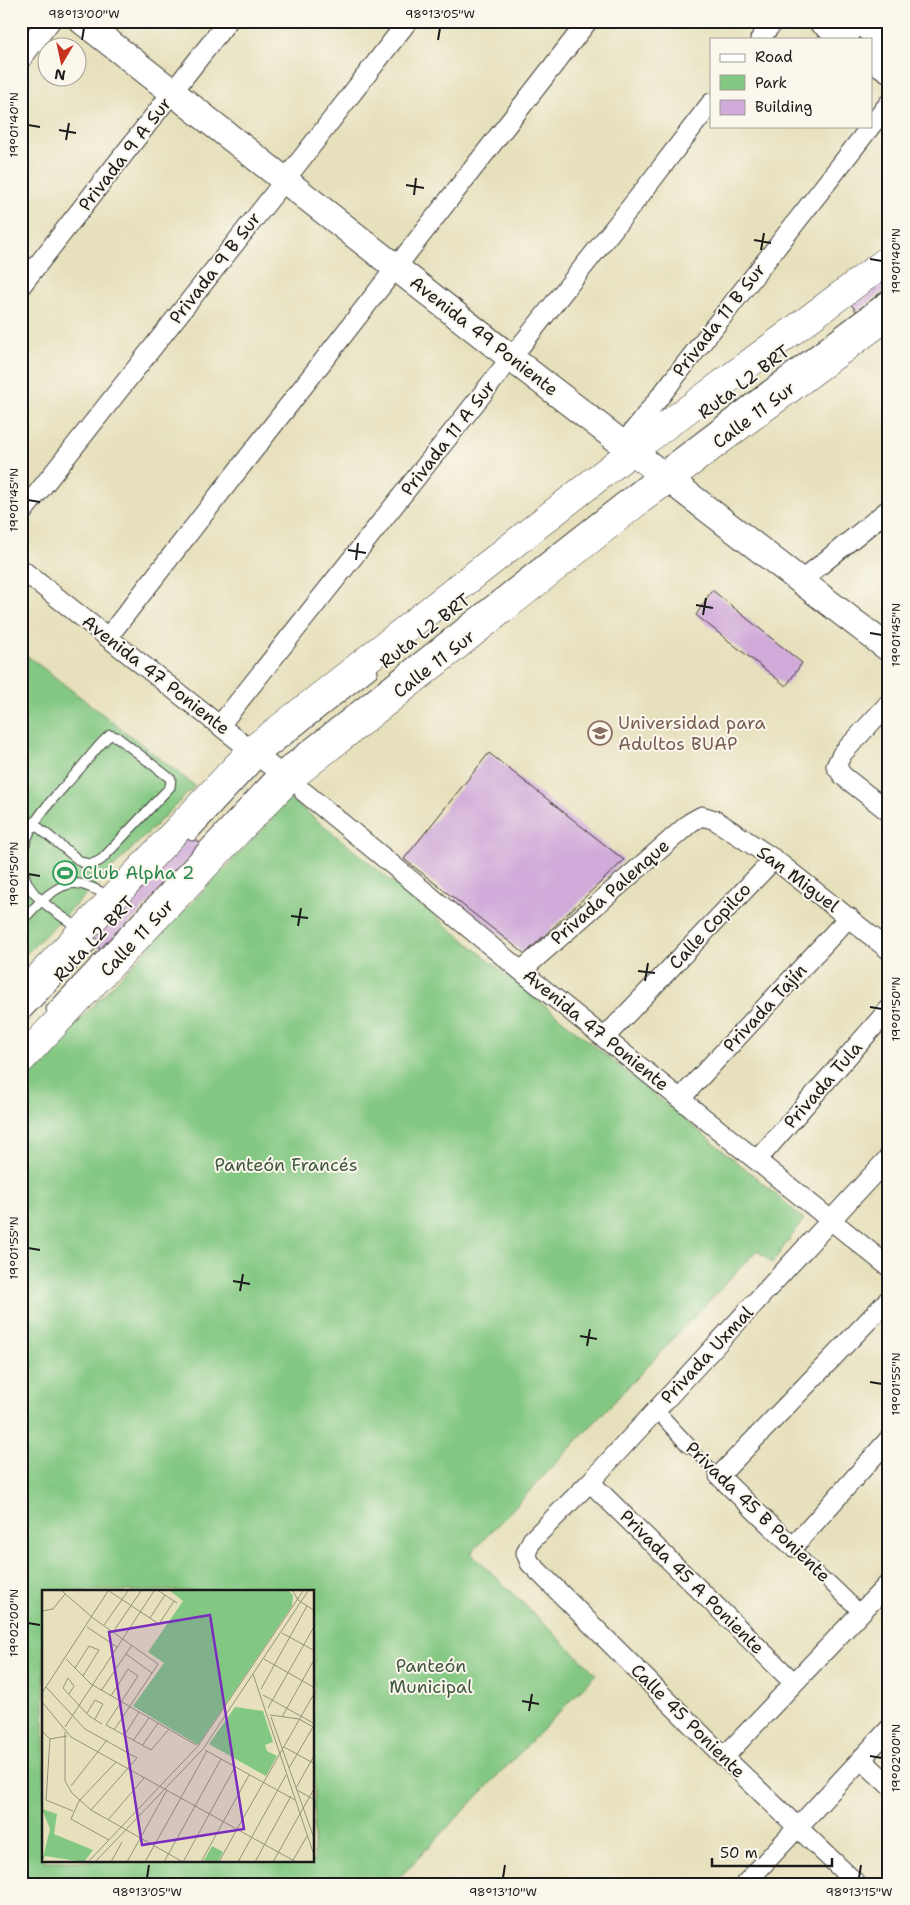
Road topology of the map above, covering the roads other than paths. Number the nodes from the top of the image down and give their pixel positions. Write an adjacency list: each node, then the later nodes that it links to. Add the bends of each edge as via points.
1 (32, 21): 10 (street)
2 (49, 21): 14 (street)
3 (82, 21): 17 (main road, Avenida 49 Poniente)
4 (228, 21): 17 (street, Privada 9 A Sur)
5 (408, 21): 22 (street, Privada 9 B Sur)
6 (588, 21): 24 (street)
7 (774, 21): 11 (street)
8 (822, 21): 12 (main road)
9 (860, 21): 13 (main road)
10 (21, 35)
11 (761, 38)
12 (845, 38)
13 (889, 45)
14 (21, 57)
15 (872, 59): 16 (main road)
16 (889, 69)
17 (173, 92): 22 (main road, Avenida 49 Poniente); 25 (street, Privada 9 A Sur)
18 (889, 103): 20 (street, Privada 11 B Sur)
19 (710, 104): 28 (street, Privada 11 A Sur)
20 (872, 125)
21 (869, 128): 29 (street, Privada 11 B Sur)
22 (285, 180): 24 (main road, Avenida 49 Poniente); 33 (street, Privada 9 B Sur)
23 (889, 259): 30 (main road, Calle 11 Sur)
24 (396, 267): 28 (main road, Avenida 49 Poniente); 36 (street)
25 (21, 286)
26 (889, 293): 31 (lane, Ruta L2 BRT)
27 (889, 315): 31 (main road, Calle 11 Sur)
28 (512, 358): 31 (main road, Avenida 49 Poniente); 40 (street, Privada 11 A Sur)
29 (660, 397): 30 (street); 31 (street, Privada 11 B Sur)
30 (681, 415): 31 (main road, Calle 11 Sur)
31 (644, 460): 35 (main road, Avenida 49 Poniente); 41 (main road, Calle 11 Sur); 41 (main road, Calle 11 Sur)
32 (889, 509): 35 (street)
33 (21, 514)
34 (21, 569): 36 (street, Avenida 47 Poniente)
35 (802, 580): 37 (main road, Avenida 49 Poniente)
36 (108, 637): 40 (street, Avenida 47 Poniente)
37 (889, 649)
38 (379, 667): 41 (lane, Ruta L2 BRT)
39 (889, 703): 42 (street, via 842,754 836,766 843,776)
40 (220, 725): 41 (street, Avenida 47 Poniente)
41 (279, 772): 45 (lane, Ruta L2 BRT); 47 (main road, Calle 11 Sur); 53 (street, Avenida 47 Poniente); 57 (lane, Ruta L2 BRT); 59 (main road, Calle 11 Sur, via 241,828)
42 (889, 812)
43 (702, 816): 46 (street, San Miguel, via 715,820); 53 (street, Privada Palenque, via 684,828)
44 (33, 823): 44 (lane, via 110,736 117,736 172,779 170,787 96,863 82,862); 48 (lane, via 24,850 23,866 29,887)
45 (192, 836)
46 (774, 859): 49 (street, San Miguel); 58 (street, Calle Copilco)
47 (115, 897): 48 (lane, via 78,883); 51 (main road, Calle 11 Sur)
48 (41, 899): 50 (lane); 51 (lane)
49 (849, 917): 52 (street, San Miguel); 60 (street, Privada Tajín)
50 (21, 922)
51 (88, 937): 54 (main road, Calle 11 Sur); 56 (lane, Ruta L2 BRT)
52 (889, 950)
53 (521, 970): 58 (street, Avenida 47 Poniente)
54 (21, 996)
55 (889, 1009): 62 (street, Privada Tula)
56 (21, 1019)
57 (41, 1019)
58 (605, 1037): 60 (street, Avenida 47 Poniente)
59 (21, 1060)
60 (681, 1098): 62 (street, Avenida 47 Poniente)
61 (889, 1158): 63 (street, Privada Uxmal)
62 (757, 1160): 63 (street, Avenida 47 Poniente)
63 (831, 1220): 64 (street, Avenida 47 Poniente); 66 (street, Privada Uxmal)
64 (889, 1267)
65 (889, 1299): 69 (street)
66 (656, 1410): 68 (street, Privada 45 B Poniente); 70 (street, Privada Uxmal)
67 (889, 1439): 71 (street)
68 (689, 1446): 69 (lane, Privada 45 B Poniente)
69 (720, 1476): 71 (street, Privada 45 B Poniente)
70 (590, 1482): 72 (street, Privada Uxmal, via 532,1540); 76 (street, Privada 45 A Poniente)
71 (793, 1547): 73 (lane, Privada 45 B Poniente)
72 (526, 1553): 78 (street, Calle 45 Poniente, via 530,1563)
73 (830, 1582): 75 (street, Privada 45 B Poniente)
74 (889, 1583): 75 (street)
75 (861, 1612): 76 (street)
76 (793, 1682): 78 (street)
77 (889, 1729): 79 (street)
78 (724, 1756): 81 (street, Calle 45 Poniente)
79 (861, 1759): 80 (street); 81 (street)
80 (889, 1785)
81 (797, 1826): 82 (street); 83 (street, Calle 45 Poniente)
82 (745, 1884)
83 (857, 1884)

